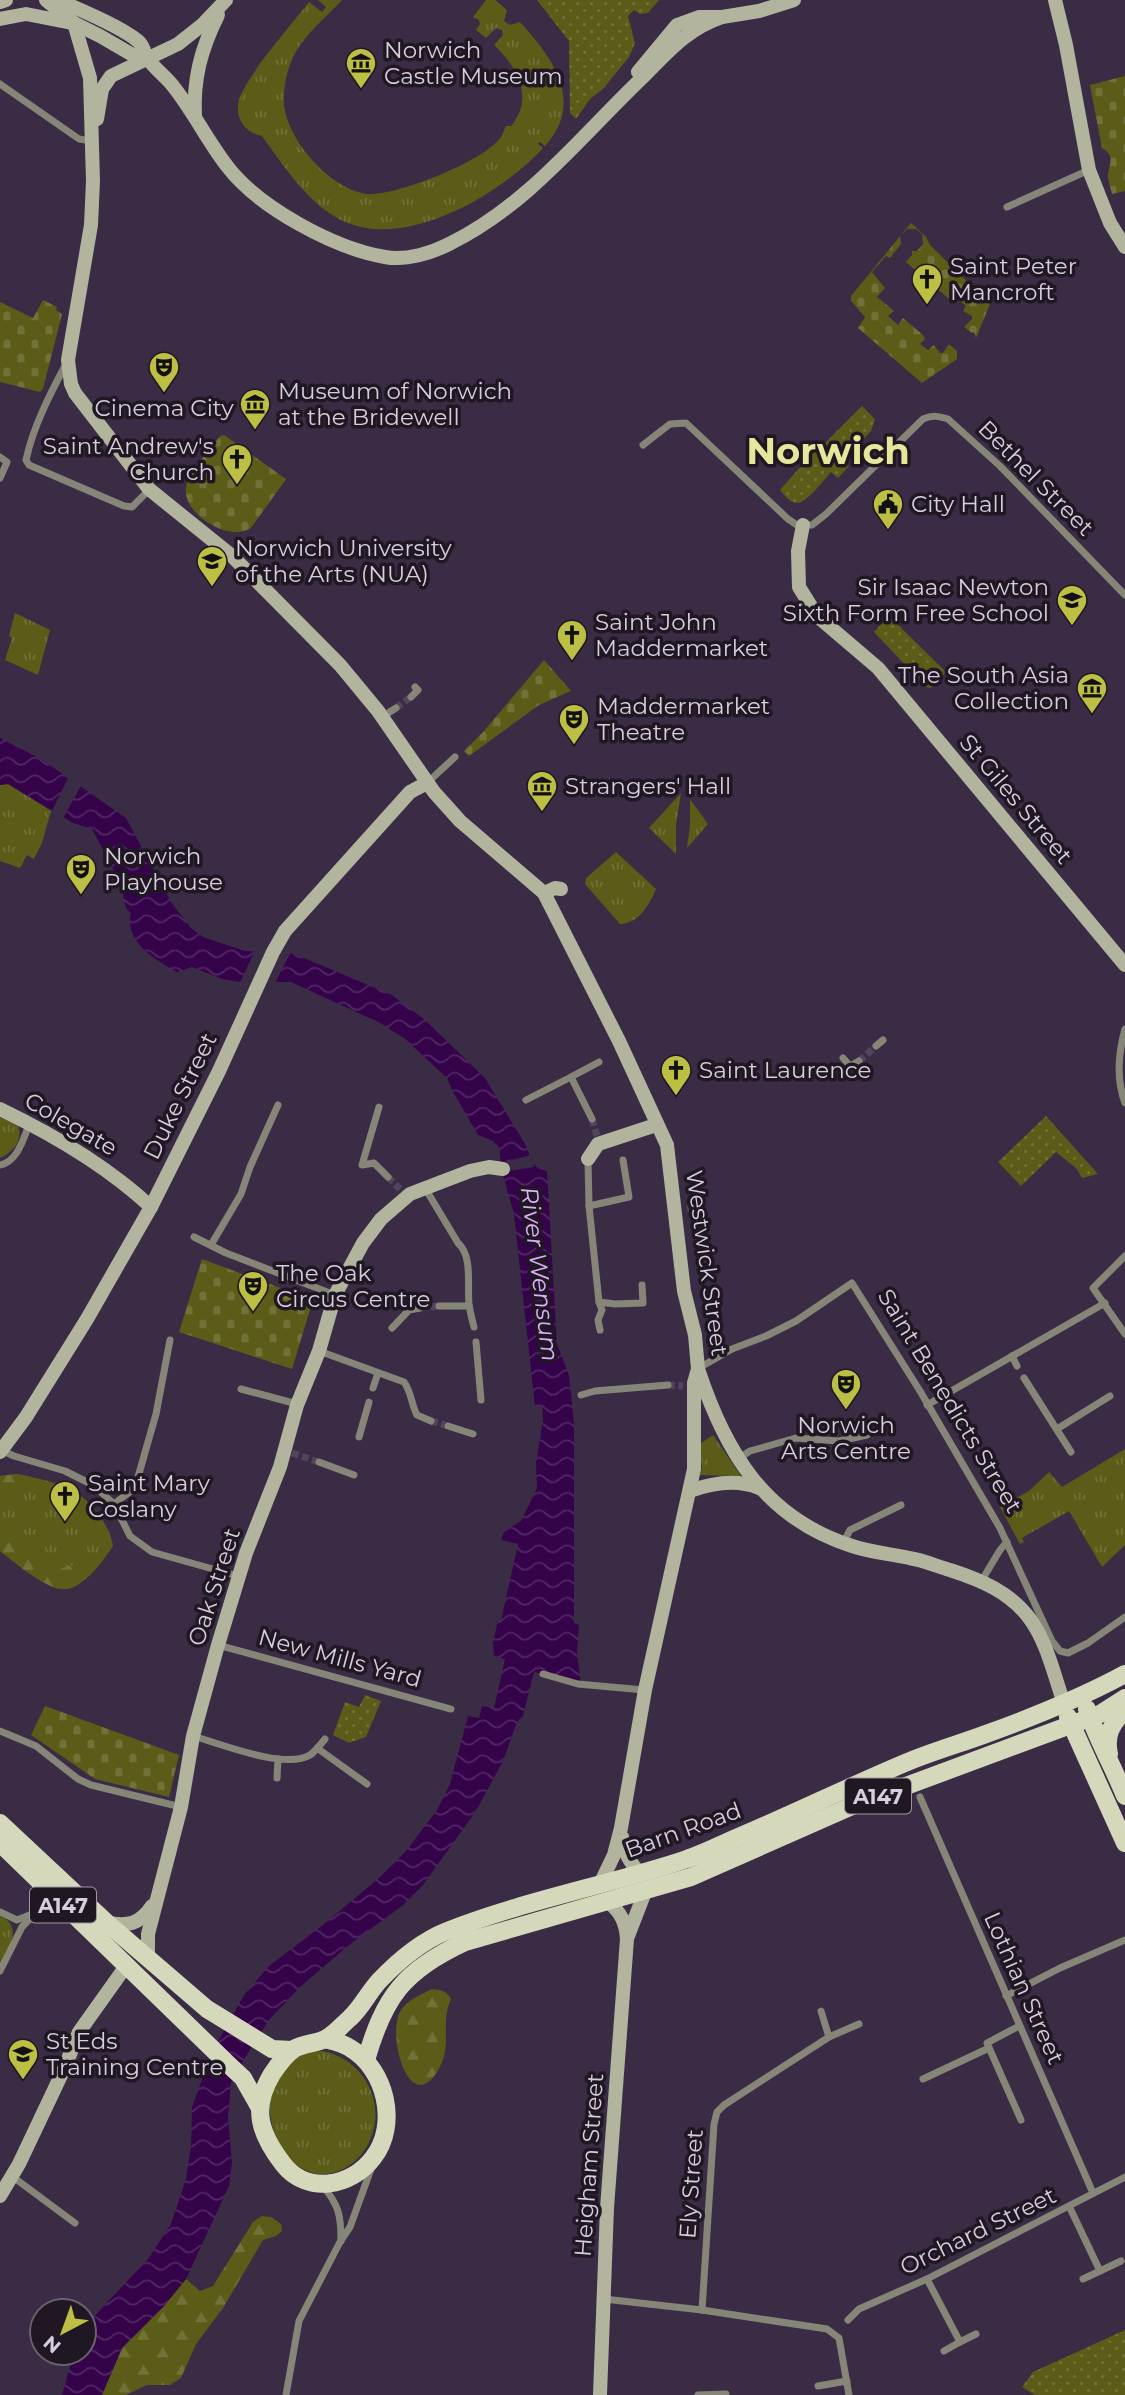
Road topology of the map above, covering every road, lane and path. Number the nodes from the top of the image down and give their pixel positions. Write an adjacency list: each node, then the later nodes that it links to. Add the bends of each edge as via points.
1 (6, 0): 7 (street)
2 (46, 0): 10 (street)
3 (58, 0): 11 (street)
4 (225, 0): 14 (street, via 193,34); 17 (street, via 197,67)
5 (794, 0): 8 (street)
6 (1055, 0): 19 (street)
7 (0, 2)
8 (722, 17): 16 (street, via 686,35); 16 (street, via 695,18 677,25)
9 (0, 19): 10 (street, via 26,13)
10 (74, 23): 12 (street); 13 (street)
11 (117, 29): 12 (street); 14 (street, via 142,43)
12 (100, 36): 13 (street, via 90,45); 14 (street)
13 (85, 60): 18 (street)
14 (149, 60): 17 (street); 18 (street, via 107,81)
15 (0, 84): 18 (street, via 79,139)
16 (614, 104): 17 (street, via 559,162 468,234 403,257 385,257 349,246 277,211 243,185)
17 (195, 118)
18 (92, 141): 22 (street, via 92,211)
19 (1089, 170): 20 (street); 21 (street)
20 (1007, 207)
21 (1125, 247)
22 (68, 360): 26 (street, via 71,384 80,402); 26 (street, via 28,447 29,465 124,506 132,506)
23 (643, 446): 27 (street, via 670,424 686,424 789,519)
24 (0, 457): 25 (street, via 7,462)
25 (0, 478)
26 (149, 489): 32 (street, via 261,584 340,665)
27 (803, 525): 28 (street, Bethel Street, via 817,523 923,419 934,415 948,419 1000,466); 37 (street, St Giles Street, via 797,561 799,587 817,616 878,668)
28 (1125, 595)
29 (415, 687): 30 (street, via 418,690)
30 (411, 697)
31 (396, 708): 32 (street)
32 (382, 717): 34 (street)
33 (455, 757): 34 (street)
34 (427, 783): 36 (street, via 460,821); 60 (street, Duke Street, via 410,792 364,841 296,917 273,952)
35 (561, 889): 36 (street)
36 (544, 893): 52 (street, Westwick Street)
37 (1125, 965)
38 (1125, 1029): 46 (street, via 1119,1061)
39 (883, 1040): 40 (street)
40 (876, 1046)
41 (843, 1058): 42 (street, via 850,1066)
42 (859, 1061)
43 (599, 1062): 44 (street)
44 (571, 1077): 45 (street); 50 (street)
45 (526, 1100)
46 (1125, 1103)
47 (278, 1105): 62 (street, via 241,1194)
48 (379, 1107): 57 (street, via 362,1165 374,1163)
49 (0, 1109): 51 (street, Colegate)
50 (592, 1119)
51 (29, 1125): 55 (street, via 13,1158); 60 (street, Colegate, via 104,1168)
52 (656, 1125): 53 (street, via 598,1140); 80 (street, Westwick Street, via 671,1166 684,1291)
53 (588, 1159): 59 (street)
54 (623, 1160): 59 (street, via 629,1197)
55 (0, 1165)
56 (503, 1168): 58 (street, Oak Street, via 470,1171)
57 (388, 1177)
58 (425, 1187): 65 (street, Oak Street, via 405,1192 382,1219 363,1243); 69 (street, via 463,1248)
59 (589, 1206): 66 (street)
60 (151, 1207): 98 (street, Duke Street, via 26,1418)
61 (194, 1237): 62 (street)
62 (211, 1245): 65 (street)
63 (1125, 1256): 67 (street, via 1093,1287)
64 (642, 1285): 66 (street, via 643,1303)
65 (335, 1295): 77 (street, Oak Street)
66 (599, 1302): 73 (street)
67 (1105, 1303): 74 (street); 78 (street)
68 (439, 1306): 69 (street)
69 (469, 1306): 71 (street)
70 (420, 1308): 72 (street, via 409,1310)
71 (474, 1327)
72 (392, 1328)
73 (600, 1331)
74 (1125, 1334)
75 (170, 1340): 105 (street, via 136,1485)
76 (476, 1342): 88 (street)
77 (319, 1351): 81 (street); 90 (street, Oak Street)
78 (1012, 1356): 79 (street); 91 (street)
79 (1017, 1366)
80 (698, 1369): 91 (street, Saint Benedicts Street, via 796,1321 852,1283); 100 (street, via 718,1424); 104 (street, Westwick Street, via 689,1386 694,1469)
81 (378, 1373): 84 (street); 92 (street, via 404,1382 417,1415)
82 (1024, 1378): 94 (street)
83 (668, 1385): 86 (street)
84 (373, 1388)
85 (240, 1390): 90 (street)
86 (581, 1395)
87 (1111, 1396): 94 (street)
88 (481, 1400)
89 (369, 1402): 97 (street)
90 (298, 1405): 109 (street, Oak Street, via 289,1452)
91 (928, 1405): 107 (street, Saint Benedicts Street)
92 (431, 1421)
93 (448, 1426): 95 (street)
94 (1057, 1429): 99 (street)
95 (473, 1434)
96 (867, 1436): 100 (street, via 839,1441 796,1438)
97 (359, 1437)
98 (0, 1451): 105 (street, via 80,1477)
99 (1071, 1452)
100 (737, 1458): 103 (street)
101 (319, 1462): 102 (street)
102 (354, 1475)
103 (759, 1488): 104 (street, via 747,1483 719,1484); 108 (street, via 813,1532)
104 (690, 1491): 115 (street, Westwick Street)
105 (114, 1504): 109 (street, via 130,1536 143,1547)
106 (901, 1505): 108 (street, via 850,1530)
107 (1006, 1542): 110 (street, Saint Benedicts Street); 111 (street, Saint Benedicts Street, via 1060,1651 1076,1650)
108 (843, 1544): 110 (street)
109 (238, 1576): 112 (street, Oak Street)
110 (982, 1580): 118 (street, via 1030,1620 1049,1656)
111 (1125, 1617)
112 (218, 1645): 119 (street, New Mills Yard); 124 (street, Oak Street)
113 (543, 1674): 115 (street, via 578,1684)
114 (1125, 1674): 116 (main road, A147)
115 (645, 1690): 135 (street, Westwick Street)
116 (1082, 1696): 118 (main road, Barn Road / A147); 121 (main road)
117 (1125, 1698): 121 (main road, A147)
118 (1064, 1703): 122 (main road); 138 (main road, Barn Road / A147, via 908,1761 686,1860)
119 (451, 1709)
120 (1125, 1711): 128 (main road, via 1107,1737)
121 (1090, 1718): 122 (main road, A147); 128 (main road)
122 (1071, 1726): 137 (main road); 140 (main road, Barn Road / A147, via 852,1806 691,1877)
123 (0, 1731): 133 (street, via 36,1746 91,1785)
124 (193, 1736): 127 (street); 133 (street, Oak Street)
125 (326, 1739): 126 (street)
126 (317, 1748): 127 (street, via 295,1760); 130 (street)
127 (278, 1759): 129 (street)
128 (1110, 1760): 131 (main road)
129 (277, 1778)
130 (367, 1784)
131 (1125, 1796)
132 (920, 1797): 152 (street, Lothian Street)
133 (181, 1807): 142 (street, Oak Street)
134 (0, 1823): 146 (main road, A147)
135 (621, 1828): 138 (street, Westwick Street, via 623,1850); 139 (street, Westwick Street)
136 (0, 1843): 141 (main road, A147)
137 (1125, 1843)
138 (640, 1874): 139 (main road, Barn Road / A147)
139 (600, 1884): 157 (main road, Barn Road / A147, via 444,1932 391,1970 358,2011)
140 (645, 1892): 143 (main road, Barn Road / A147); 147 (street, Heigham Street)
141 (52, 1894): 145 (street); 150 (main road, A147)
142 (157, 1900): 146 (street, via 135,1923); 149 (street, Oak Street, via 148,1934)
143 (608, 1902): 147 (street, Heigham Street, via 626,1924); 160 (main road, Barn Road / A147, via 465,1942 422,1966 390,1998)
144 (0, 1912): 145 (street, via 17,1920)
145 (33, 1913): 151 (street)
146 (107, 1923): 149 (main road, A147)
147 (627, 1939): 177 (street, Heigham Street)
148 (1125, 1940): 152 (street)
149 (148, 1960): 159 (main road, A147, via 223,2020 272,2049)
150 (126, 1966): 162 (main road, A147, via 243,2078); 165 (street, via 79,2032)
151 (0, 1971)
152 (1006, 1996): 155 (street, Lothian Street)
153 (821, 2011): 156 (street)
154 (859, 2024): 156 (street, Ely Street)
155 (1019, 2026): 158 (street, via 987,2043); 168 (street, Lothian Street)
156 (829, 2037): 178 (street, Ely Street, via 717,2112)
157 (325, 2039): 159 (main road, Barn Road / A147); 160 (main road, via 349,2047)
158 (989, 2048): 161 (street); 163 (street)
159 (292, 2050): 162 (main road, via 271,2076)
160 (366, 2060): 164 (main road, via 381,2084 386,2105 385,2133)
161 (923, 2079)
162 (260, 2108): 167 (main road, A147, via 268,2145 290,2173)
163 (1021, 2120)
164 (374, 2157): 167 (main road, via 356,2174); 172 (street)
165 (13, 2177): 169 (street); 171 (street)
166 (1125, 2177): 168 (street, Orchard Street)
167 (323, 2185): 172 (street, via 336,2201)
168 (1093, 2193): 170 (street, Orchard Street)
169 (0, 2196)
170 (1070, 2208): 174 (street); 175 (street, Orchard Street)
171 (75, 2223)
172 (341, 2242): 186 (street, via 299,2321)
173 (1121, 2261): 174 (street)
174 (1100, 2271): 176 (street)
175 (927, 2279): 179 (street, Orchard Street, via 859,2309); 181 (street)
176 (1083, 2279)
177 (604, 2299): 178 (street); 187 (street, Heigham Street)
178 (702, 2310): 183 (street, via 834,2333 839,2338)
179 (848, 2320)
180 (976, 2334): 181 (street)
181 (960, 2342): 182 (street)
182 (944, 2351)
183 (847, 2381): 184 (street); 189 (street)
184 (818, 2386)
185 (726, 2394): 188 (street)
186 (286, 2395)
187 (600, 2395)
188 (699, 2395)
189 (849, 2395)

